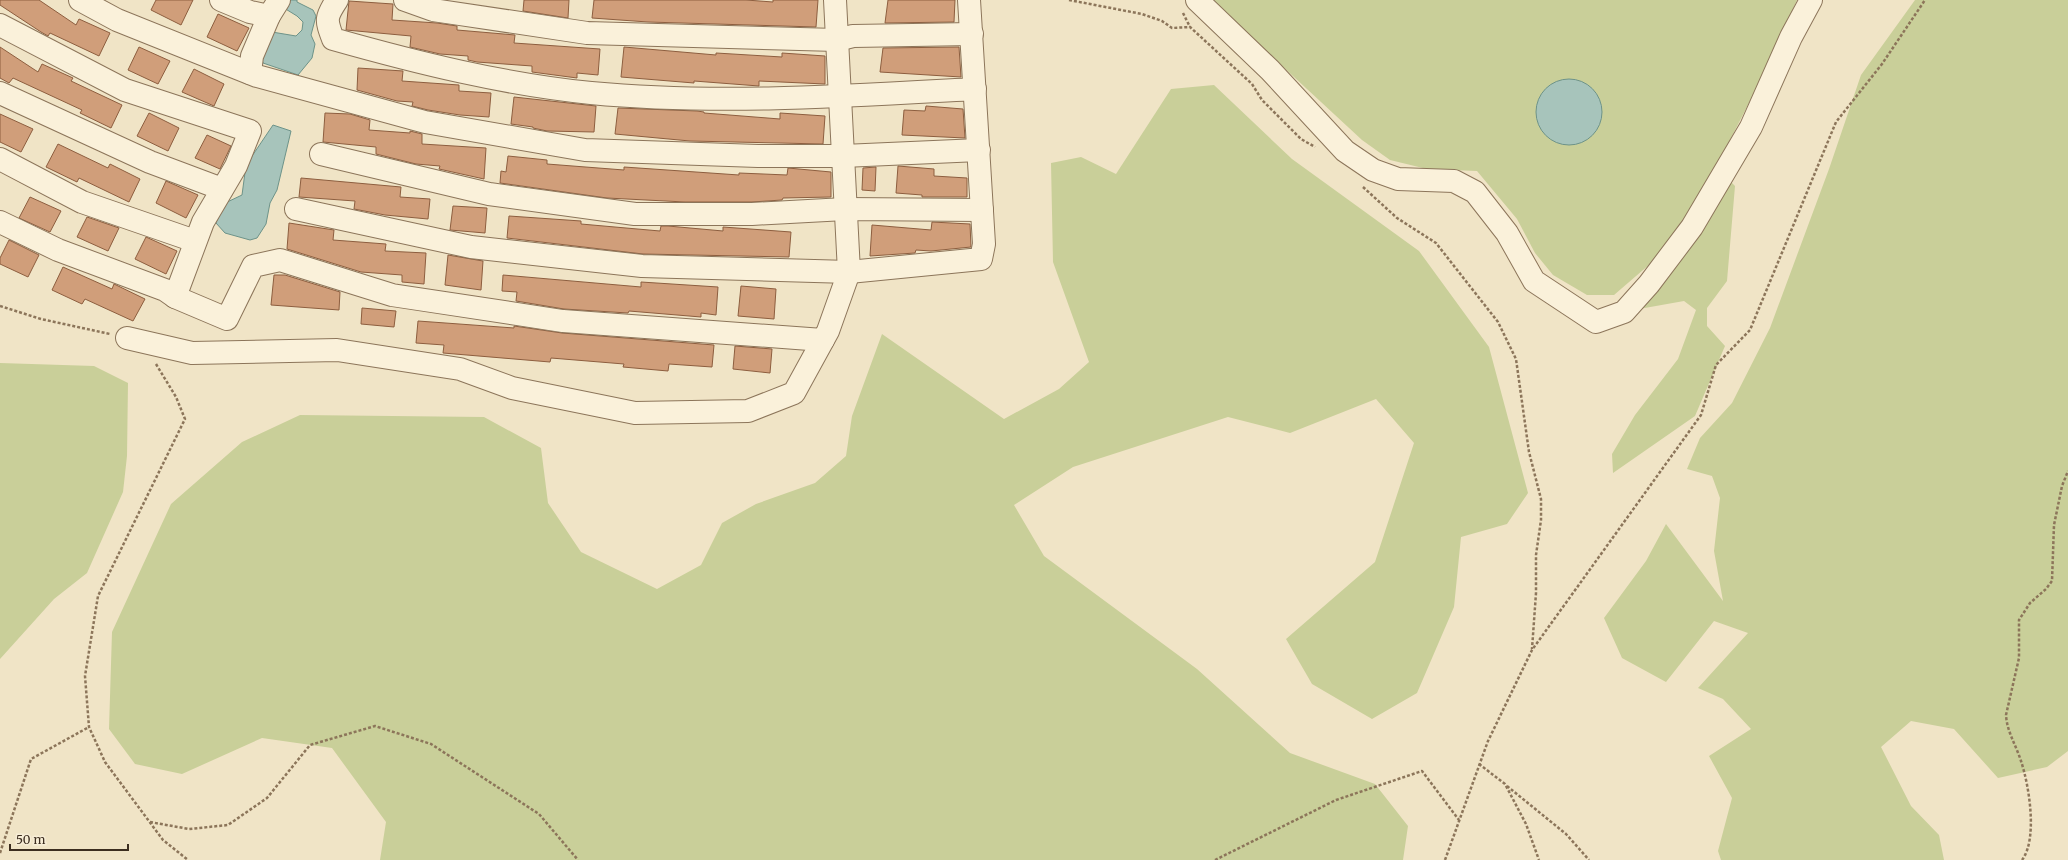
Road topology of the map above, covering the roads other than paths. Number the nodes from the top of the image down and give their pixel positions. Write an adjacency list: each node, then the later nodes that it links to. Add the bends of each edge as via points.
1 (80, 0): 13 (lane, via 117,20)
2 (221, 0): 9 (lane, via 250,12)
3 (337, 0): 16 (lane, via 327,14 326,22 333,39 414,62 469,74 591,93 712,98)
4 (405, 0): 12 (lane, via 434,10 587,33)
5 (835, 0): 12 (lane)
6 (969, 0): 11 (lane)
7 (1197, 0): 8 (lane, via 1270,70 1350,155 1373,170 1398,179 1454,181 1475,192 1507,233 1534,281 1596,322 1624,312 1649,284 1692,227 1750,127)
8 (1811, 0)
9 (274, 8): 13 (lane, via 252,56)
10 (0, 25): 21 (lane, via 125,90 250,131 236,166)
11 (972, 34): 12 (lane, via 853,36); 14 (lane)
12 (837, 40): 16 (lane)
13 (250, 73): 19 (lane, via 425,122 585,150)
14 (975, 89): 16 (lane); 17 (lane)
15 (0, 94): 21 (lane, via 150,162)
16 (839, 96): 19 (lane)
17 (979, 150): 19 (lane); 24 (lane)
18 (321, 154): 23 (lane, via 489,194 635,214 752,214)
19 (842, 156): 23 (lane)
20 (0, 159): 26 (lane, via 82,202)
21 (222, 190): 26 (lane)
22 (296, 208): 27 (lane, via 471,248 642,266)
23 (845, 209): 24 (lane); 27 (lane)
24 (982, 210): 27 (lane, via 984,244 981,259)
25 (0, 222): 28 (lane, via 58,250 165,290)
26 (195, 241): 28 (lane)
27 (849, 272): 30 (lane)
28 (175, 297): 30 (lane, via 227,319 253,266 280,260 392,295 563,321)
29 (127, 338): 30 (lane, via 192,353 337,350 460,369 512,388 635,413 748,411 761,406 794,393)
30 (823, 340)

